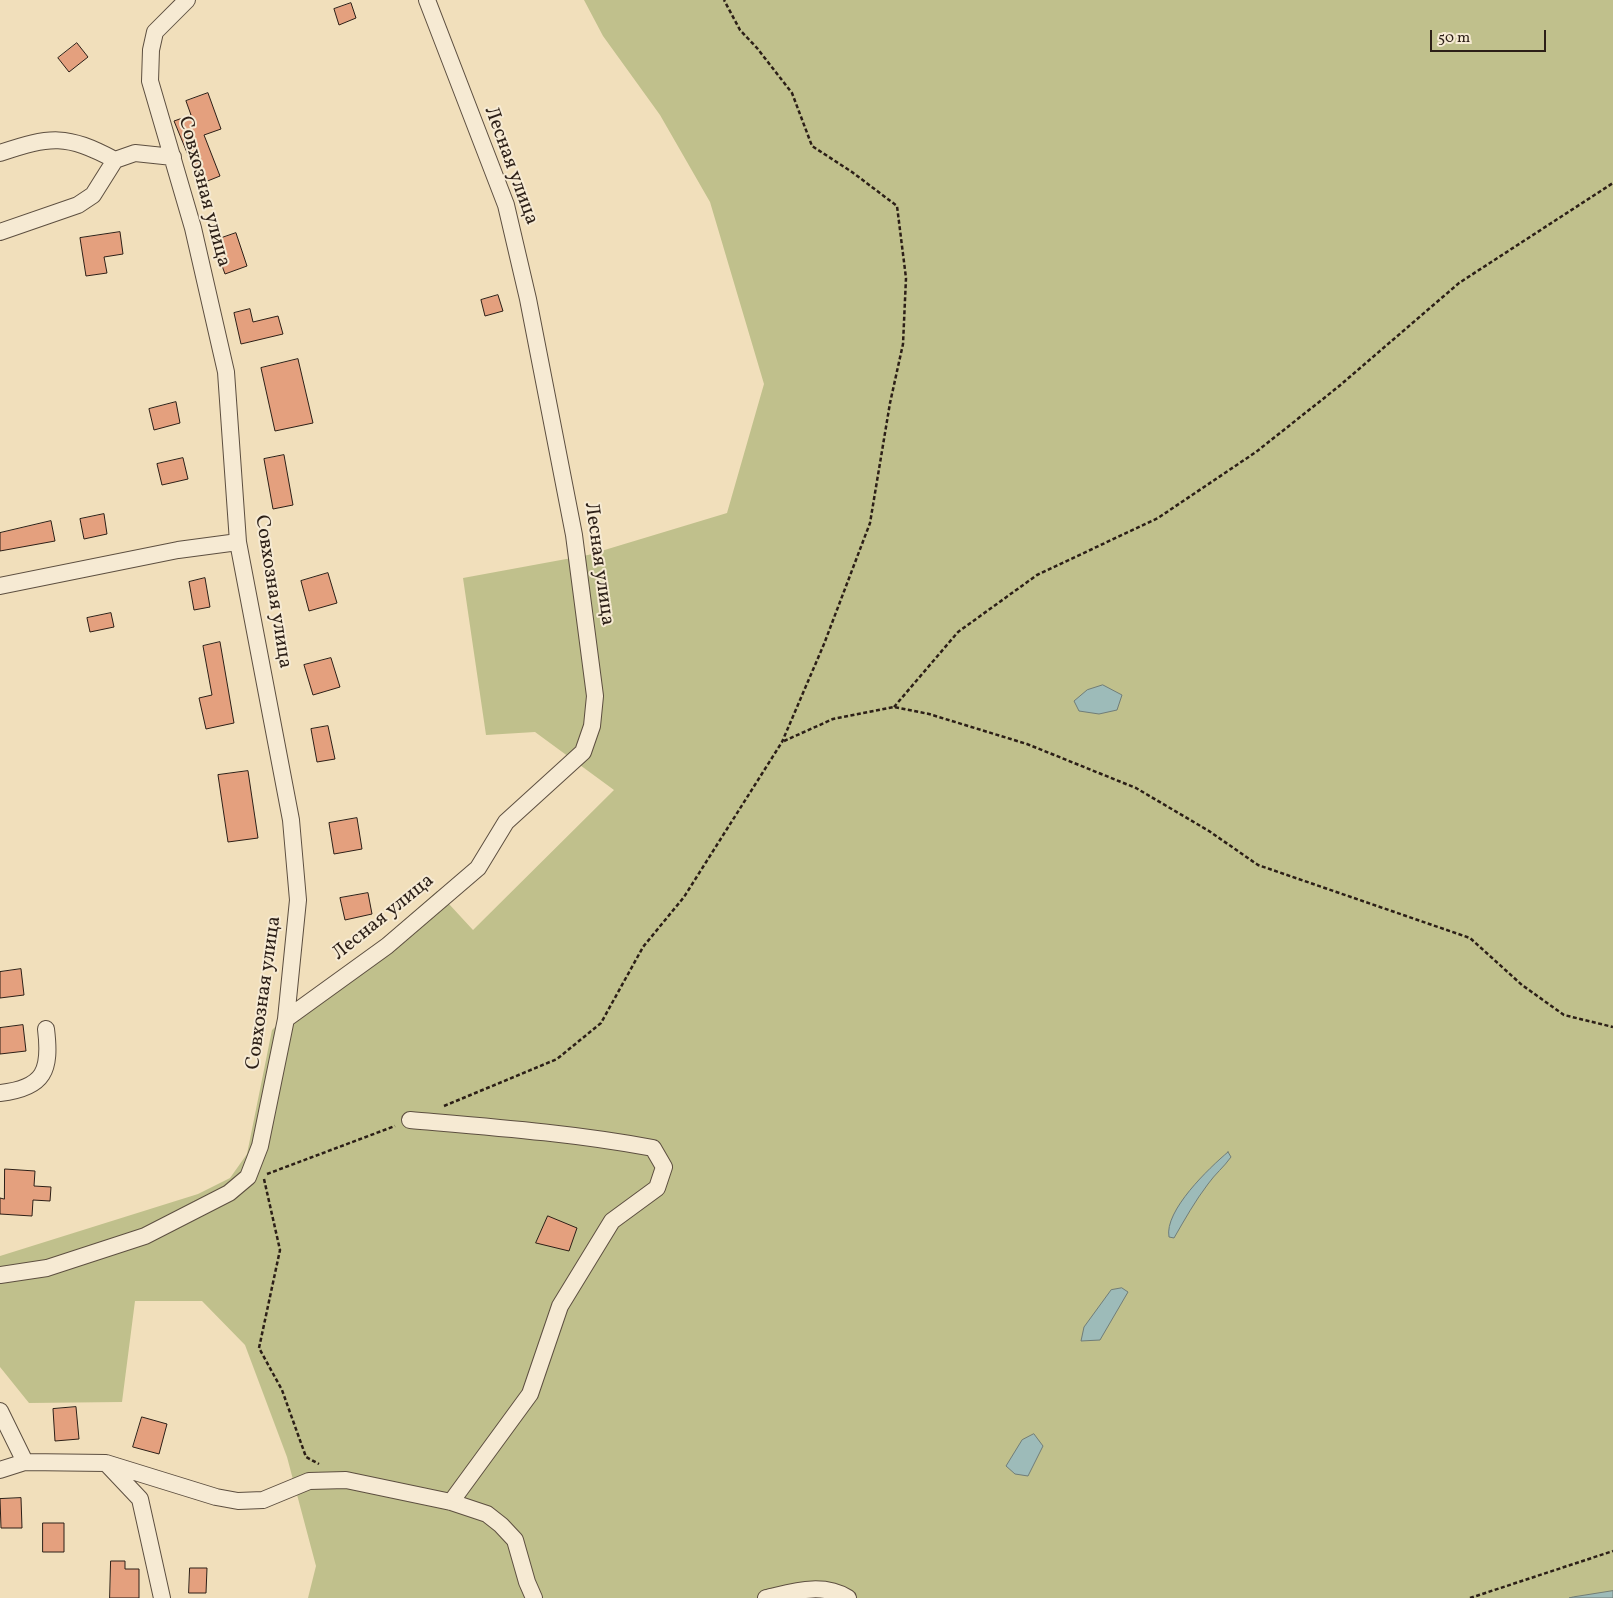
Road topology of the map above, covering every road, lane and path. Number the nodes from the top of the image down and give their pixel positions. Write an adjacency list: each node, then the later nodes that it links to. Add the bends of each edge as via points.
1 (186, 0): 5 (street, Совхозная улица, via 155,32 149,65 150,81)
2 (427, 0): 13 (street, Лесная улица, via 506,205 528,299 574,535 595,696 592,726 583,752 506,822 478,868 387,946)
3 (724, 0): 12 (path, via 740,30 792,93 812,146 897,206 906,278 903,344 870,523)
4 (0, 153): 6 (street, via 35,142 62,140 87,145)
5 (173, 158): 6 (street, via 135,153); 9 (street, Совхозная улица, via 193,228 226,372)
6 (115, 160): 8 (street, via 93,195 86,200)
7 (1613, 183): 11 (path, via 1459,283 1338,387 1248,457 1158,518 1037,576 958,632)
8 (0, 232)
9 (238, 542): 10 (street, via 178,550); 13 (street, Совхозная улица, via 291,820 298,900)
10 (0, 586)
11 (894, 707): 12 (path, via 833,719); 14 (path, via 1027,744 1136,788 1209,830 1258,865 1470,938 1522,985 1564,1014)
12 (782, 742): 17 (path, via 684,897 643,947 601,1023 557,1059)
13 (286, 1018): 19 (street, Совхозная улица, via 262,1137 248,1176 229,1193 145,1236 47,1268)
14 (1613, 1027)
15 (46, 1029): 16 (street, via 49,1054 44,1074 34,1084)
16 (0, 1094)
17 (443, 1107)
18 (410, 1120): 23 (path, via 263,1175 280,1250 259,1348 282,1390 306,1457); 25 (street, via 628,1143 653,1148 664,1167 657,1188 612,1221 560,1306 530,1394)
19 (0, 1275)
20 (0, 1411): 21 (street)
21 (25, 1462): 22 (street); 24 (street)
22 (106, 1463): 25 (street, via 238,1501 263,1500 309,1481 346,1480); 27 (street, via 140,1499)
23 (322, 1466)
24 (0, 1470)
25 (451, 1502): 28 (street, via 487,1514 515,1540)
26 (1613, 1551): 31 (path)
27 (162, 1598)
28 (534, 1598)
29 (766, 1598): 30 (street, via 819,1589 838,1592)
30 (848, 1598)
31 (1470, 1598)

